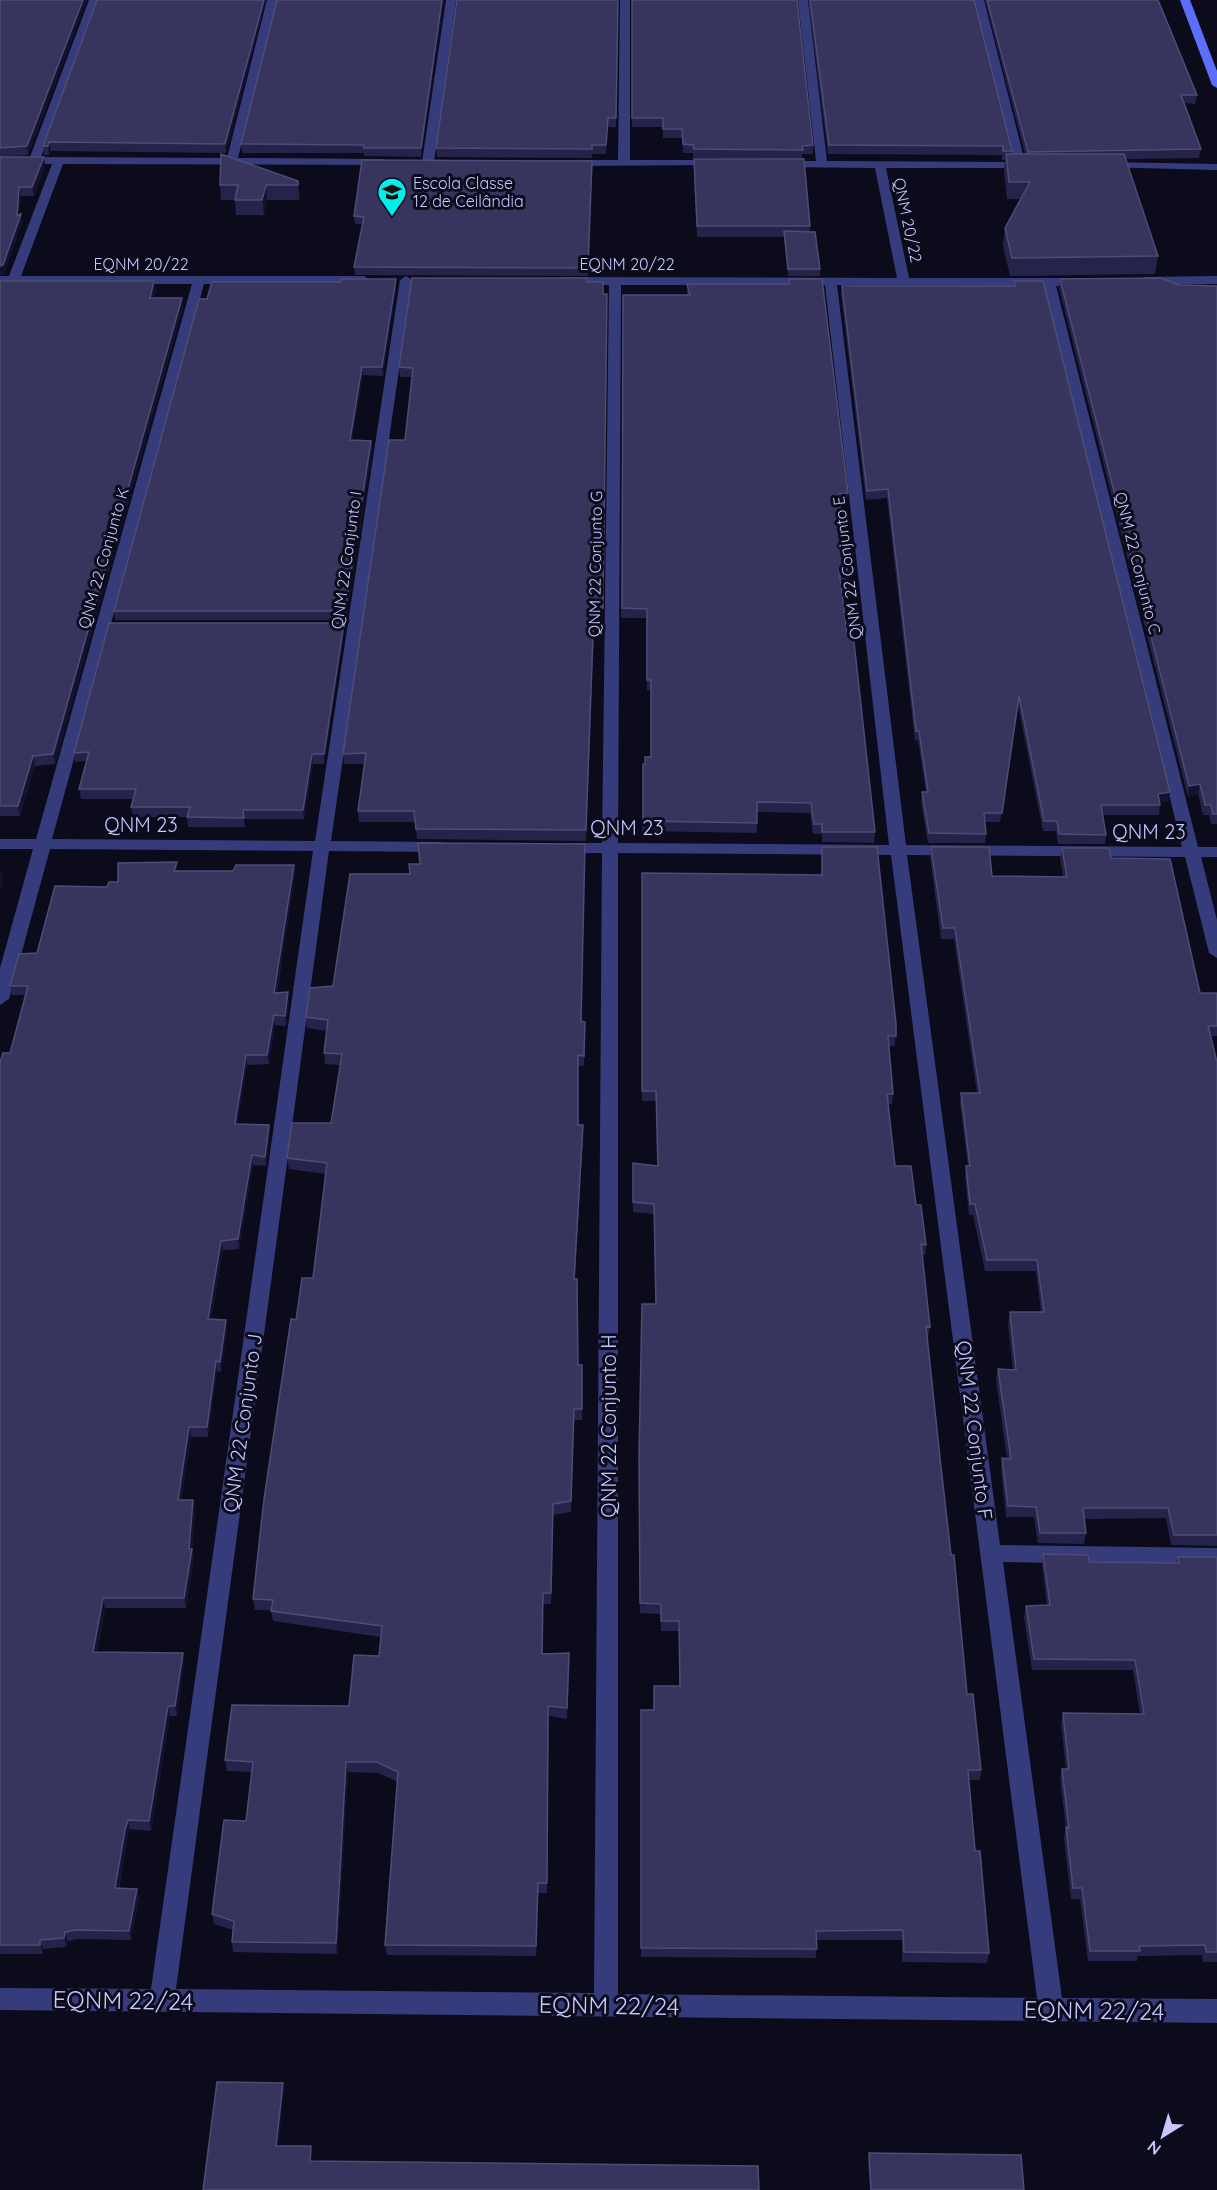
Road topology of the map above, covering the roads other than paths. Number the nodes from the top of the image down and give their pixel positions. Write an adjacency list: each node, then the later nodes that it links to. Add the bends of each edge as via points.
1 (94, 0): 11 (street)
2 (272, 0): 13 (street)
3 (451, 0): 15 (street)
4 (625, 0): 17 (street)
5 (803, 0): 20 (street)
6 (979, 0): 22 (street)
7 (1185, 0): 8 (main road)
8 (1214, 71): 9 (main road)
9 (1217, 85)
10 (0, 160): 11 (street)
11 (34, 160): 12 (street)
12 (59, 160): 13 (street); 27 (street)
13 (232, 161): 14 (street)
14 (394, 162)
15 (428, 162)
16 (555, 163): 17 (street)
17 (624, 163): 18 (street)
18 (729, 164)
19 (764, 164): 20 (street)
20 (822, 164): 21 (street)
21 (880, 164): 22 (street); 36 (street, QNM 20/22)
22 (1020, 165): 23 (street)
23 (1044, 165)
24 (1092, 165): 25 (street)
25 (1217, 167)
26 (0, 280): 27 (street, EQNM 20/22)
27 (14, 280): 31 (street, EQNM 20/22)
28 (400, 280): 31 (street, EQNM 20/22); 40 (street, QNM 22 Conjunto I, via 349,626)
29 (545, 280): 32 (street, EQNM 20/22)
30 (1217, 280): 33 (street)
31 (199, 281): 39 (street, QNM 22 Conjunto K, via 108,626)
32 (615, 281): 34 (street, EQNM 20/22); 43 (street, QNM 22 Conjunto G)
33 (1130, 281)
34 (831, 282): 36 (street, EQNM 20/22); 44 (street, QNM 22 Conjunto E)
35 (1096, 282): 37 (street, EQNM 20/22)
36 (904, 283): 37 (street, EQNM 20/22)
37 (1049, 283): 45 (street, QNM 22 Conjunto C)
38 (0, 843): 39 (street, QNM 23)
39 (42, 844): 40 (street, QNM 23); 48 (street, QNM 22 Conjunto K)
40 (322, 846): 41 (street, QNM 23); 52 (street, QNM 22 Conjunto J)
41 (454, 847)
42 (550, 848): 43 (street, QNM 23)
43 (610, 848): 44 (street, QNM 23); 53 (street, QNM 22 Conjunto H)
44 (898, 850): 45 (street, QNM 23); 49 (street, QNM 22 Conjunto F)
45 (1192, 852): 46 (street, QNM 23); 47 (street, QNM 22 Conjunto C)
46 (1217, 852)
47 (1217, 953)
48 (0, 999)
49 (991, 1553): 50 (street); 54 (street, QNM 22 Conjunto F)
50 (1217, 1557)
51 (0, 1999): 52 (street, EQNM 22/24)
52 (162, 2001): 53 (street, EQNM 22/24)
53 (606, 2005): 54 (street, EQNM 22/24)
54 (1051, 2010): 55 (street, EQNM 22/24)
55 (1217, 2011)

